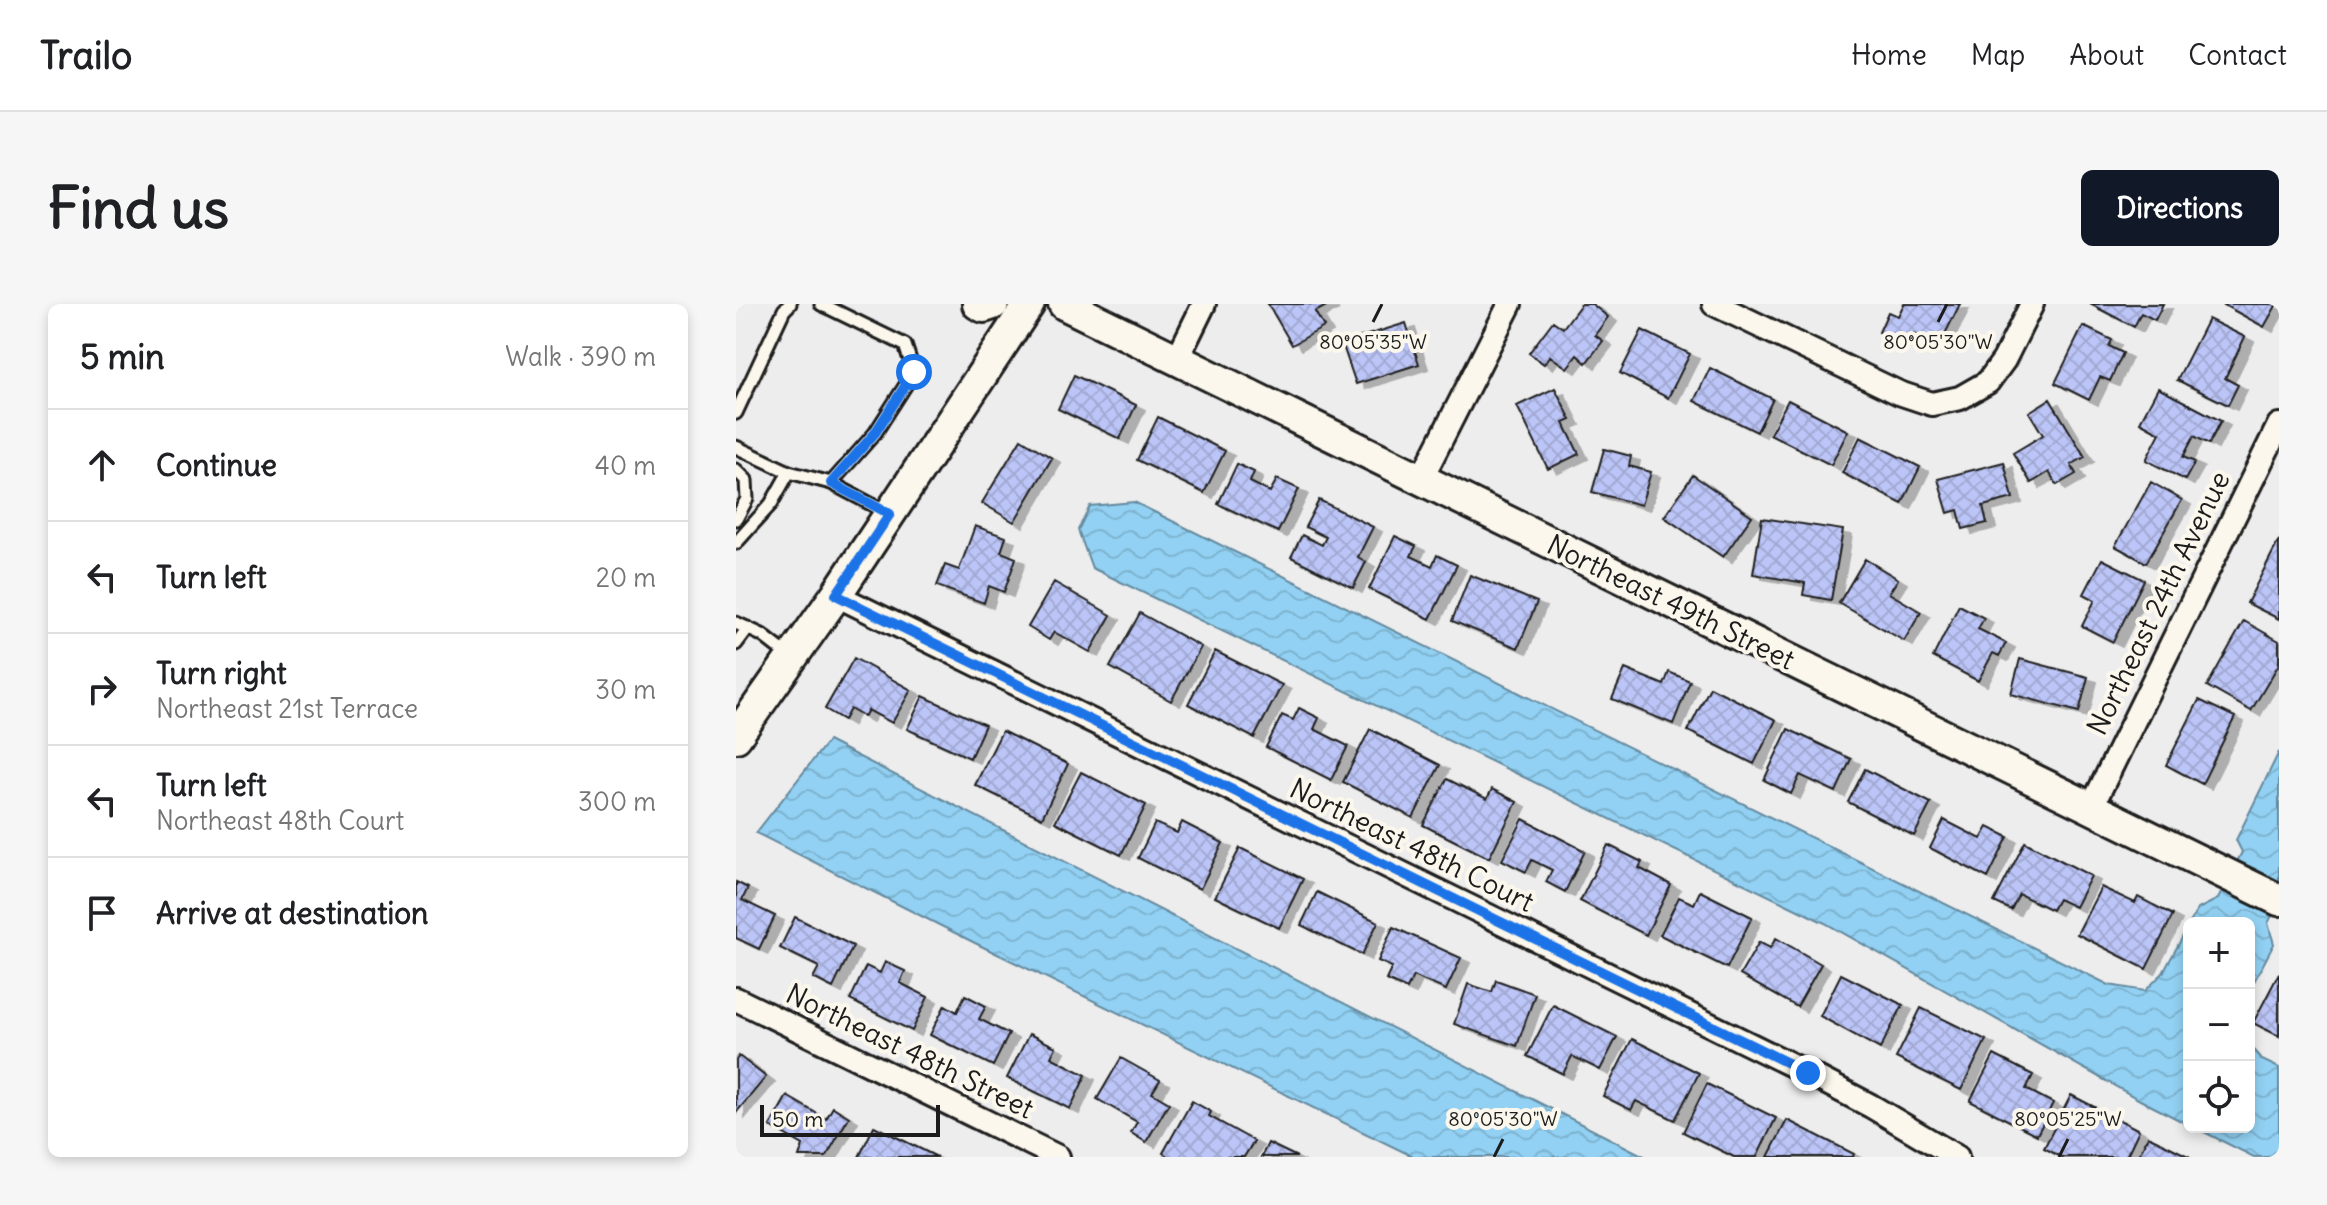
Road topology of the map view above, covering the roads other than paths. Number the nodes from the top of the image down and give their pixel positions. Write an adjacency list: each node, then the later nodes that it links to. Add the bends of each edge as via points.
1 (790, 304): 12 (lane)
2 (821, 304): 18 (lane, via 905,345 914,372 875,433)
3 (978, 304): 4 (street)
4 (993, 304)
5 (1029, 304): 19 (street)
6 (1064, 304): 11 (street, Northeast 49th Street)
7 (1204, 304): 11 (street)
8 (1510, 304): 17 (street)
9 (1714, 304): 10 (street, via 1932,404 1960,398 1988,382)
10 (2032, 304)
11 (1177, 359): 17 (street, Northeast 49th Street)
12 (736, 413)
13 (2279, 425): 27 (street, Northeast 24th Avenue)
14 (736, 447): 16 (lane)
15 (736, 470): 20 (lane, via 746,480 747,499)
16 (789, 472): 18 (lane); 21 (lane, via 771,504)
17 (1421, 479): 27 (street, Northeast 49th Street)
18 (831, 483): 19 (lane)
19 (890, 514): 22 (street)
20 (736, 519)
21 (736, 543)
22 (836, 595): 25 (street); 31 (street, Northeast 48th Court, via 1808,1073)
23 (742, 625): 24 (lane); 25 (lane)
24 (736, 644)
25 (792, 658): 26 (street)
26 (736, 737)
27 (2091, 808): 28 (street, Northeast 49th Street)
28 (2279, 900)
29 (736, 999): 30 (street, Northeast 48th Street)
30 (1058, 1157)
31 (1957, 1157)

